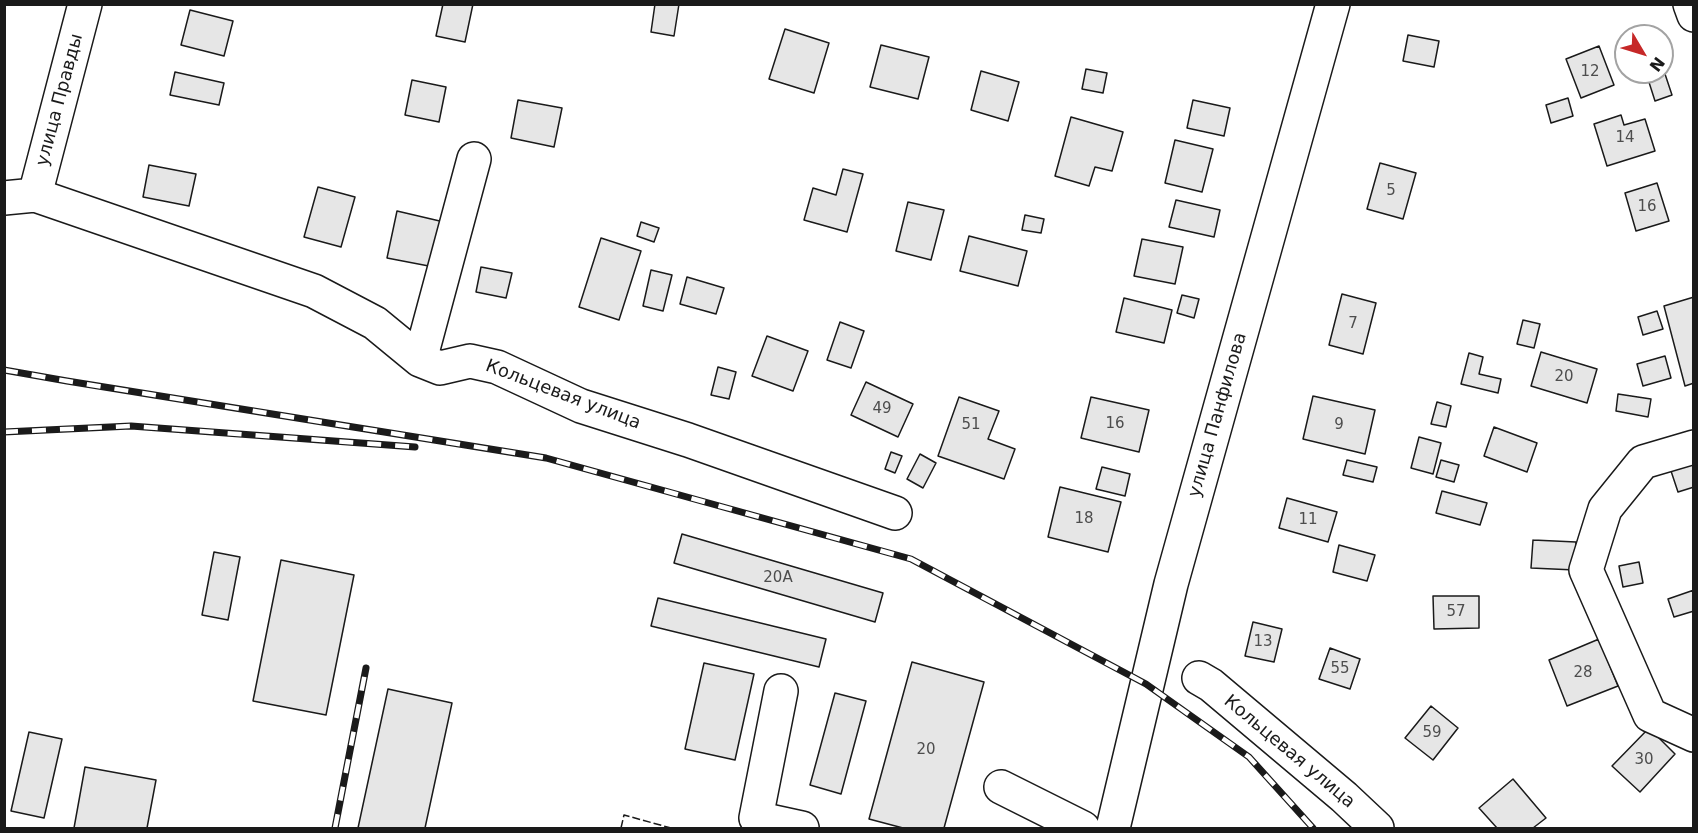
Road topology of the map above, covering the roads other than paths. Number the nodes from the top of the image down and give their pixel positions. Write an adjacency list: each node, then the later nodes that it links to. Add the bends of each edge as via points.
1 (85, 4): 6 (street, улица Правды)
2 (1334, 4): 16 (street, улица Панфилова, via 1171,584)
3 (1690, 4): 4 (street)
4 (1693, 14)
5 (474, 159): 7 (street)
6 (20, 196): 7 (street, Кольцевая улица, via 314,291 375,323)
7 (420, 360): 9 (street, Кольцевая улица, via 440,368 470,361 497,367 581,406)
8 (1694, 447): 12 (street, via 1643,462 1605,509 1586,570 1650,715)
9 (895, 513)
10 (1199, 678): 17 (street, Кольцевая улица)
11 (781, 691): 14 (street, via 756,818)
12 (1694, 735)
13 (1001, 787): 15 (street)
14 (802, 828)
15 (1083, 828)
16 (1113, 828)
17 (1377, 828)

